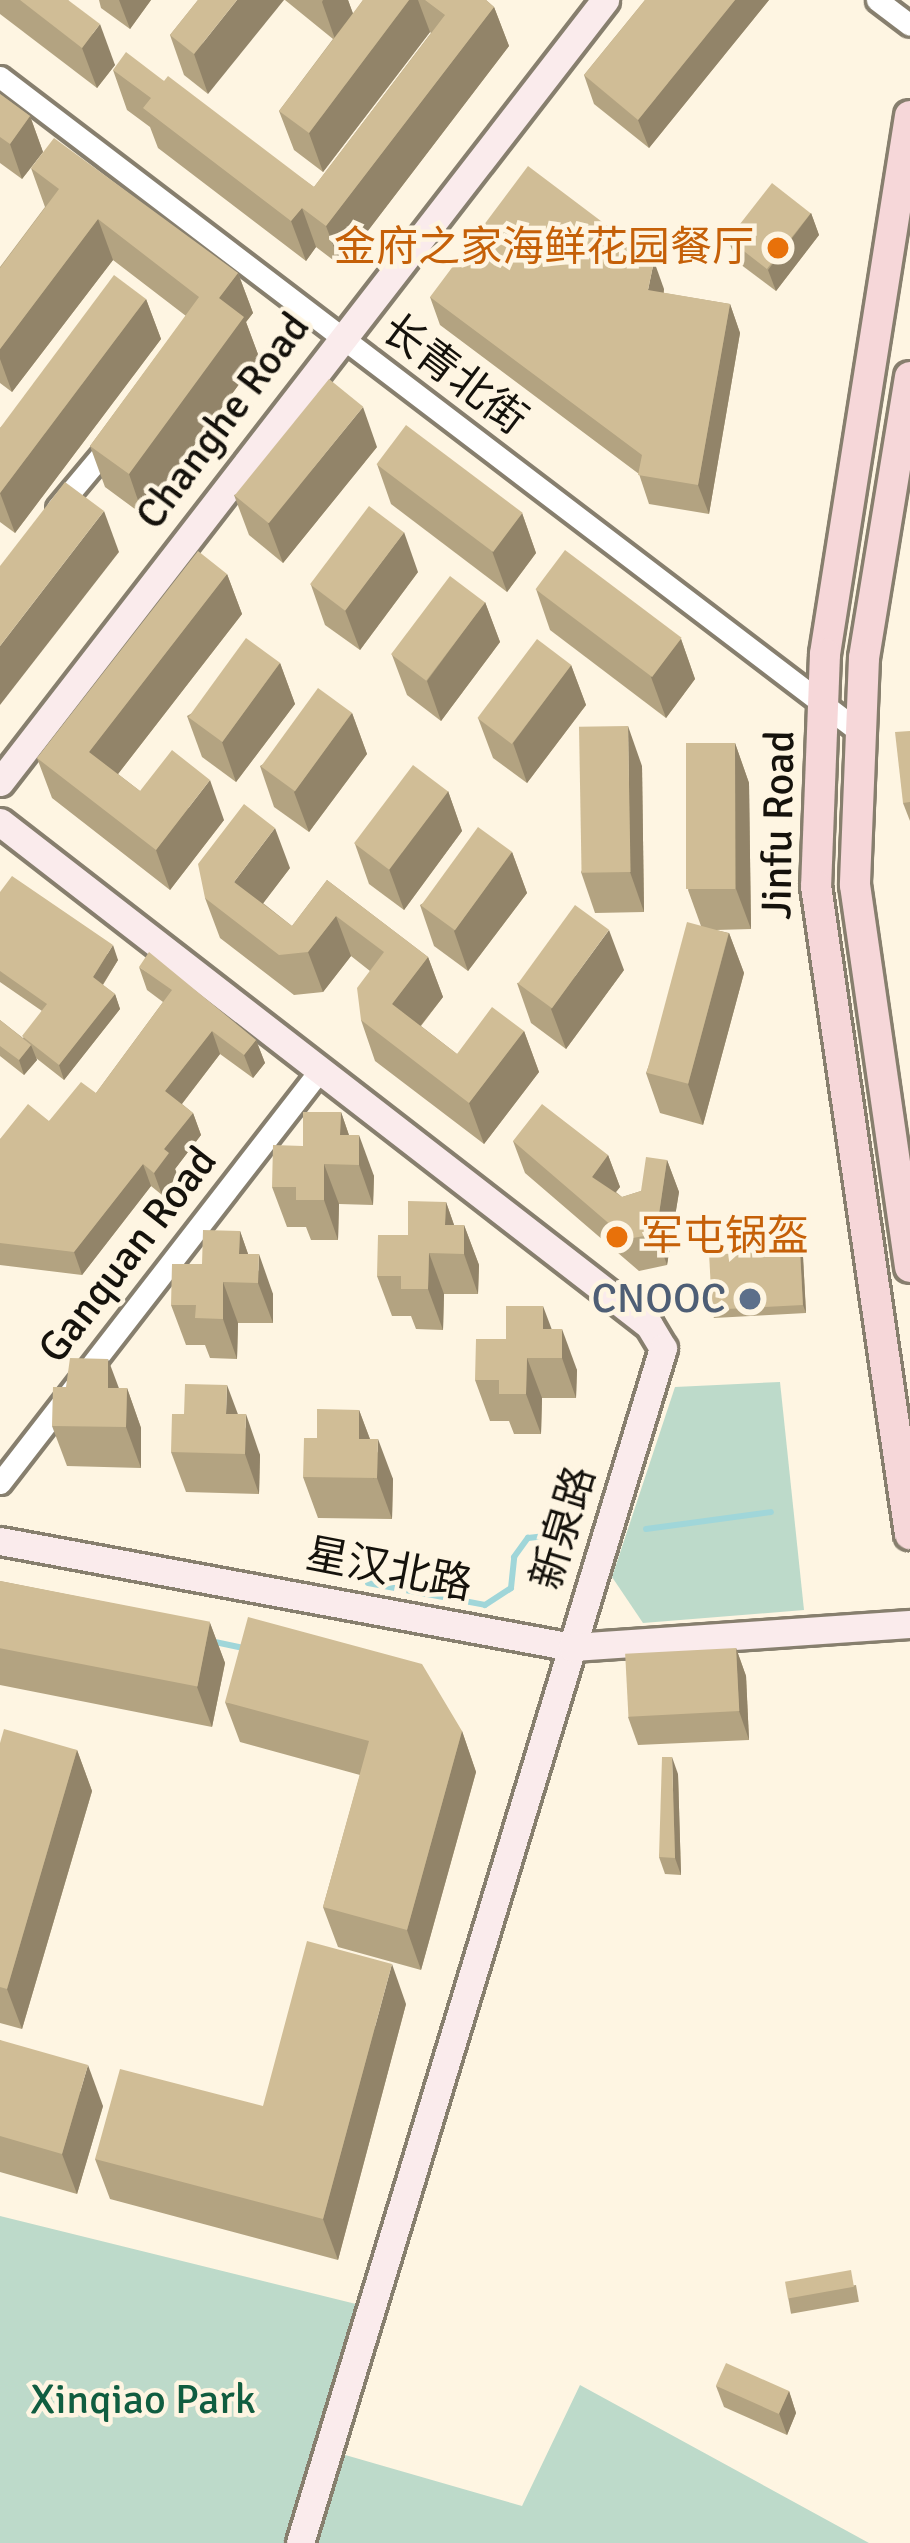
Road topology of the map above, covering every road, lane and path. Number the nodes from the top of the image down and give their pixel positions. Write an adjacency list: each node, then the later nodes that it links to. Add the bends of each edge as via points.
1 (605, 0): 6 (street, Changhe Road)
2 (877, 0): 3 (street)
3 (910, 25)
4 (0, 77): 6 (street, 长青北街)
5 (910, 116): 10 (main road, Jinfu Road)
6 (340, 337): 10 (street, 长青北街); 12 (street, Changhe Road)
7 (910, 377): 11 (main road, Jinfu Road, via 864,658)
8 (128, 424): 9 (street)
9 (41, 526)
10 (823, 704): 11 (street, 长青北街); 17 (main road, Jinfu Road, via 816,886 822,963)
11 (861, 733): 15 (main road, Jinfu Road, via 861,958)
12 (0, 782)
13 (0, 823): 14 (street, 新泉路)
14 (317, 1074): 16 (street, Ganquan Road); 20 (street, 新泉路, via 649,1325 663,1348)
15 (910, 1267)
16 (0, 1483)
17 (910, 1534)
18 (0, 1541): 20 (street, 星汉北路)
19 (910, 1624): 20 (street, 星汉北路)
20 (572, 1647): 21 (street, 新泉路)
21 (300, 2543)

